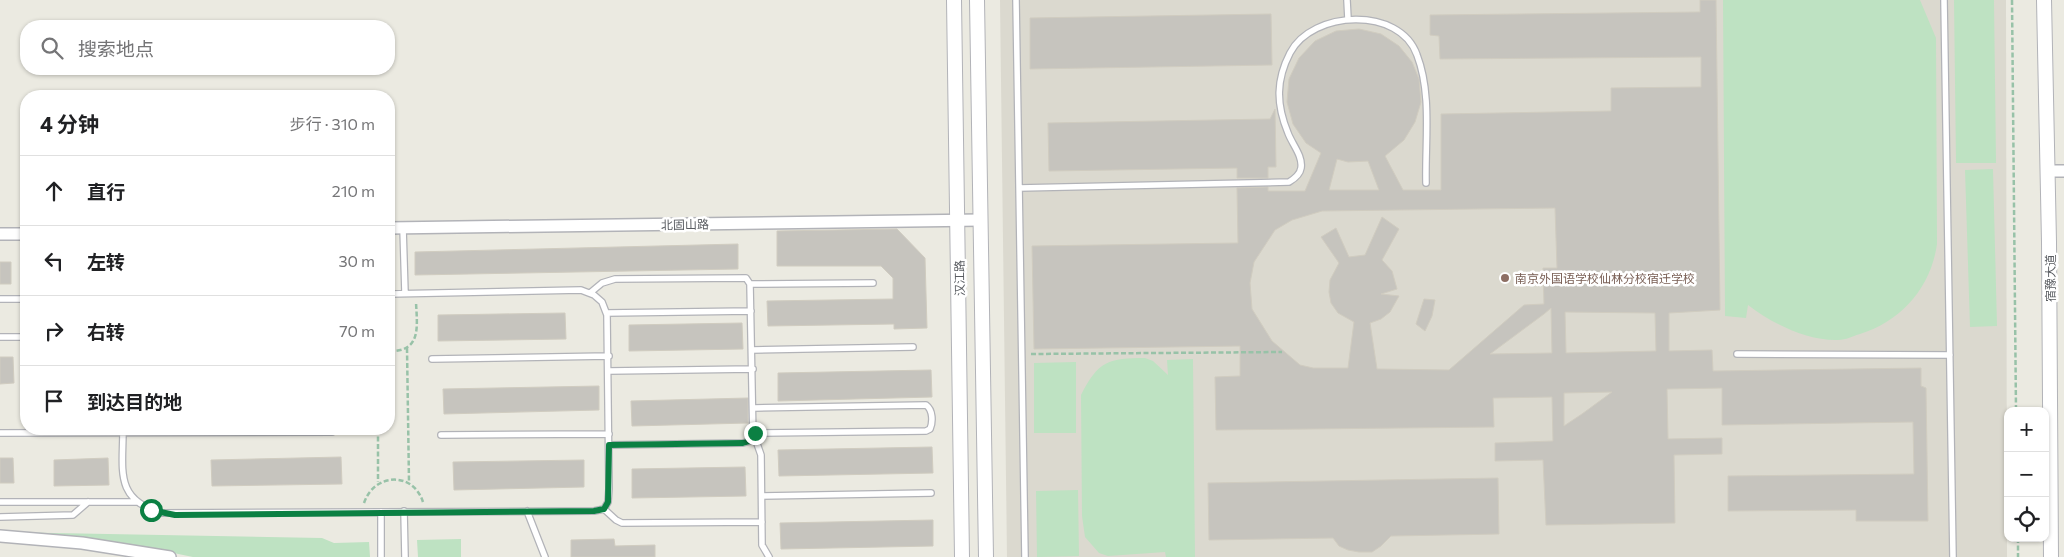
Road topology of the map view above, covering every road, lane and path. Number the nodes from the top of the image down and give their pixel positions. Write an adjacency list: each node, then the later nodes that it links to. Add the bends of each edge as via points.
1 (954, 0): 14 (street, 汉江路)
2 (977, 0): 13 (street, 汉江路)
3 (1016, 0): 12 (lane)
4 (1347, 0): 8 (lane)
5 (1944, 0): 38 (lane)
6 (2012, 0): 43 (path)
7 (2044, 0): 10 (street, 宿豫大道)
8 (1348, 19): 11 (lane, via 1372,20 1399,32 1416,51 1425,74); 12 (lane, via 1326,24 1307,36 1292,50 1280,74 1280,109 1299,155 1301,169 1289,182)
9 (2064, 171): 10 (street)
10 (2047, 172): 80 (street, 宿豫大道)
11 (1426, 183)
12 (1019, 188): 36 (lane)
13 (982, 220): 14 (street, 北固山路); 76 (street, 汉江路)
14 (958, 221): 15 (street, 北固山路); 75 (street, 汉江路)
15 (403, 227): 16 (street, 北固山路); 21 (lane)
16 (395, 228)
17 (0, 234): 18 (street)
18 (20, 234)
19 (873, 283): 20 (lane)
20 (750, 284): 24 (lane, via 746,278 615,279 602,283); 27 (lane)
21 (405, 293): 22 (lane); 23 (lane)
22 (416, 293): 24 (lane, via 581,290); 32 (path, via 416,336)
23 (395, 294)
24 (590, 294): 28 (lane, via 602,302)
25 (0, 299): 26 (lane)
26 (20, 299)
27 (751, 312): 28 (lane); 34 (lane)
28 (607, 313): 39 (lane)
29 (20, 337): 30 (lane)
30 (0, 338)
31 (913, 347): 34 (lane)
32 (407, 348): 33 (path); 53 (path)
33 (395, 350)
34 (752, 350): 41 (lane)
35 (1282, 352): 36 (path)
36 (1022, 354): 77 (lane)
37 (1737, 354): 38 (lane)
38 (1950, 355): 78 (lane)
39 (609, 356): 40 (lane); 42 (lane)
40 (432, 359)
41 (753, 369): 42 (lane); 44 (lane)
42 (609, 371): 47 (lane)
43 (2016, 407)
44 (754, 408): 51 (lane); 51 (lane, via 926,405 931,411 932,425 926,431)
45 (0, 433): 46 (lane)
46 (20, 433)
47 (609, 434): 50 (lane); 52 (lane)
48 (123, 435): 59 (lane, via 124,484)
49 (378, 435): 54 (path)
50 (441, 435)
51 (755, 435): 52 (lane, via 743,443); 56 (lane, via 761,450)
52 (609, 445): 60 (lane, via 610,489)
53 (409, 482): 54 (path, via 394,479); 62 (path, via 422,498)
54 (378, 483): 64 (path, via 370,490)
55 (931, 493): 56 (lane)
56 (762, 496): 67 (lane)
57 (0, 502): 58 (lane)
58 (88, 502): 59 (lane); 66 (lane, via 73,516)
59 (136, 502): 64 (lane, via 151,510 175,515)
60 (604, 509): 63 (lane); 67 (lane, via 622,523)
61 (404, 511): 62 (lane); 65 (lane); 72 (lane)
62 (427, 511): 63 (lane)
63 (527, 511): 73 (lane)
64 (361, 512): 65 (lane)
65 (381, 512): 71 (lane)
66 (0, 517)
67 (762, 522): 74 (lane, via 762,545)
68 (0, 536): 70 (street, via 82,543)
69 (2018, 542): 79 (path)
70 (170, 557)
71 (381, 557)
72 (406, 557)
73 (545, 557)
74 (769, 557)
75 (962, 557)
76 (986, 557)
77 (1026, 557)
78 (1953, 557)
79 (2018, 557)
80 (2050, 557)

